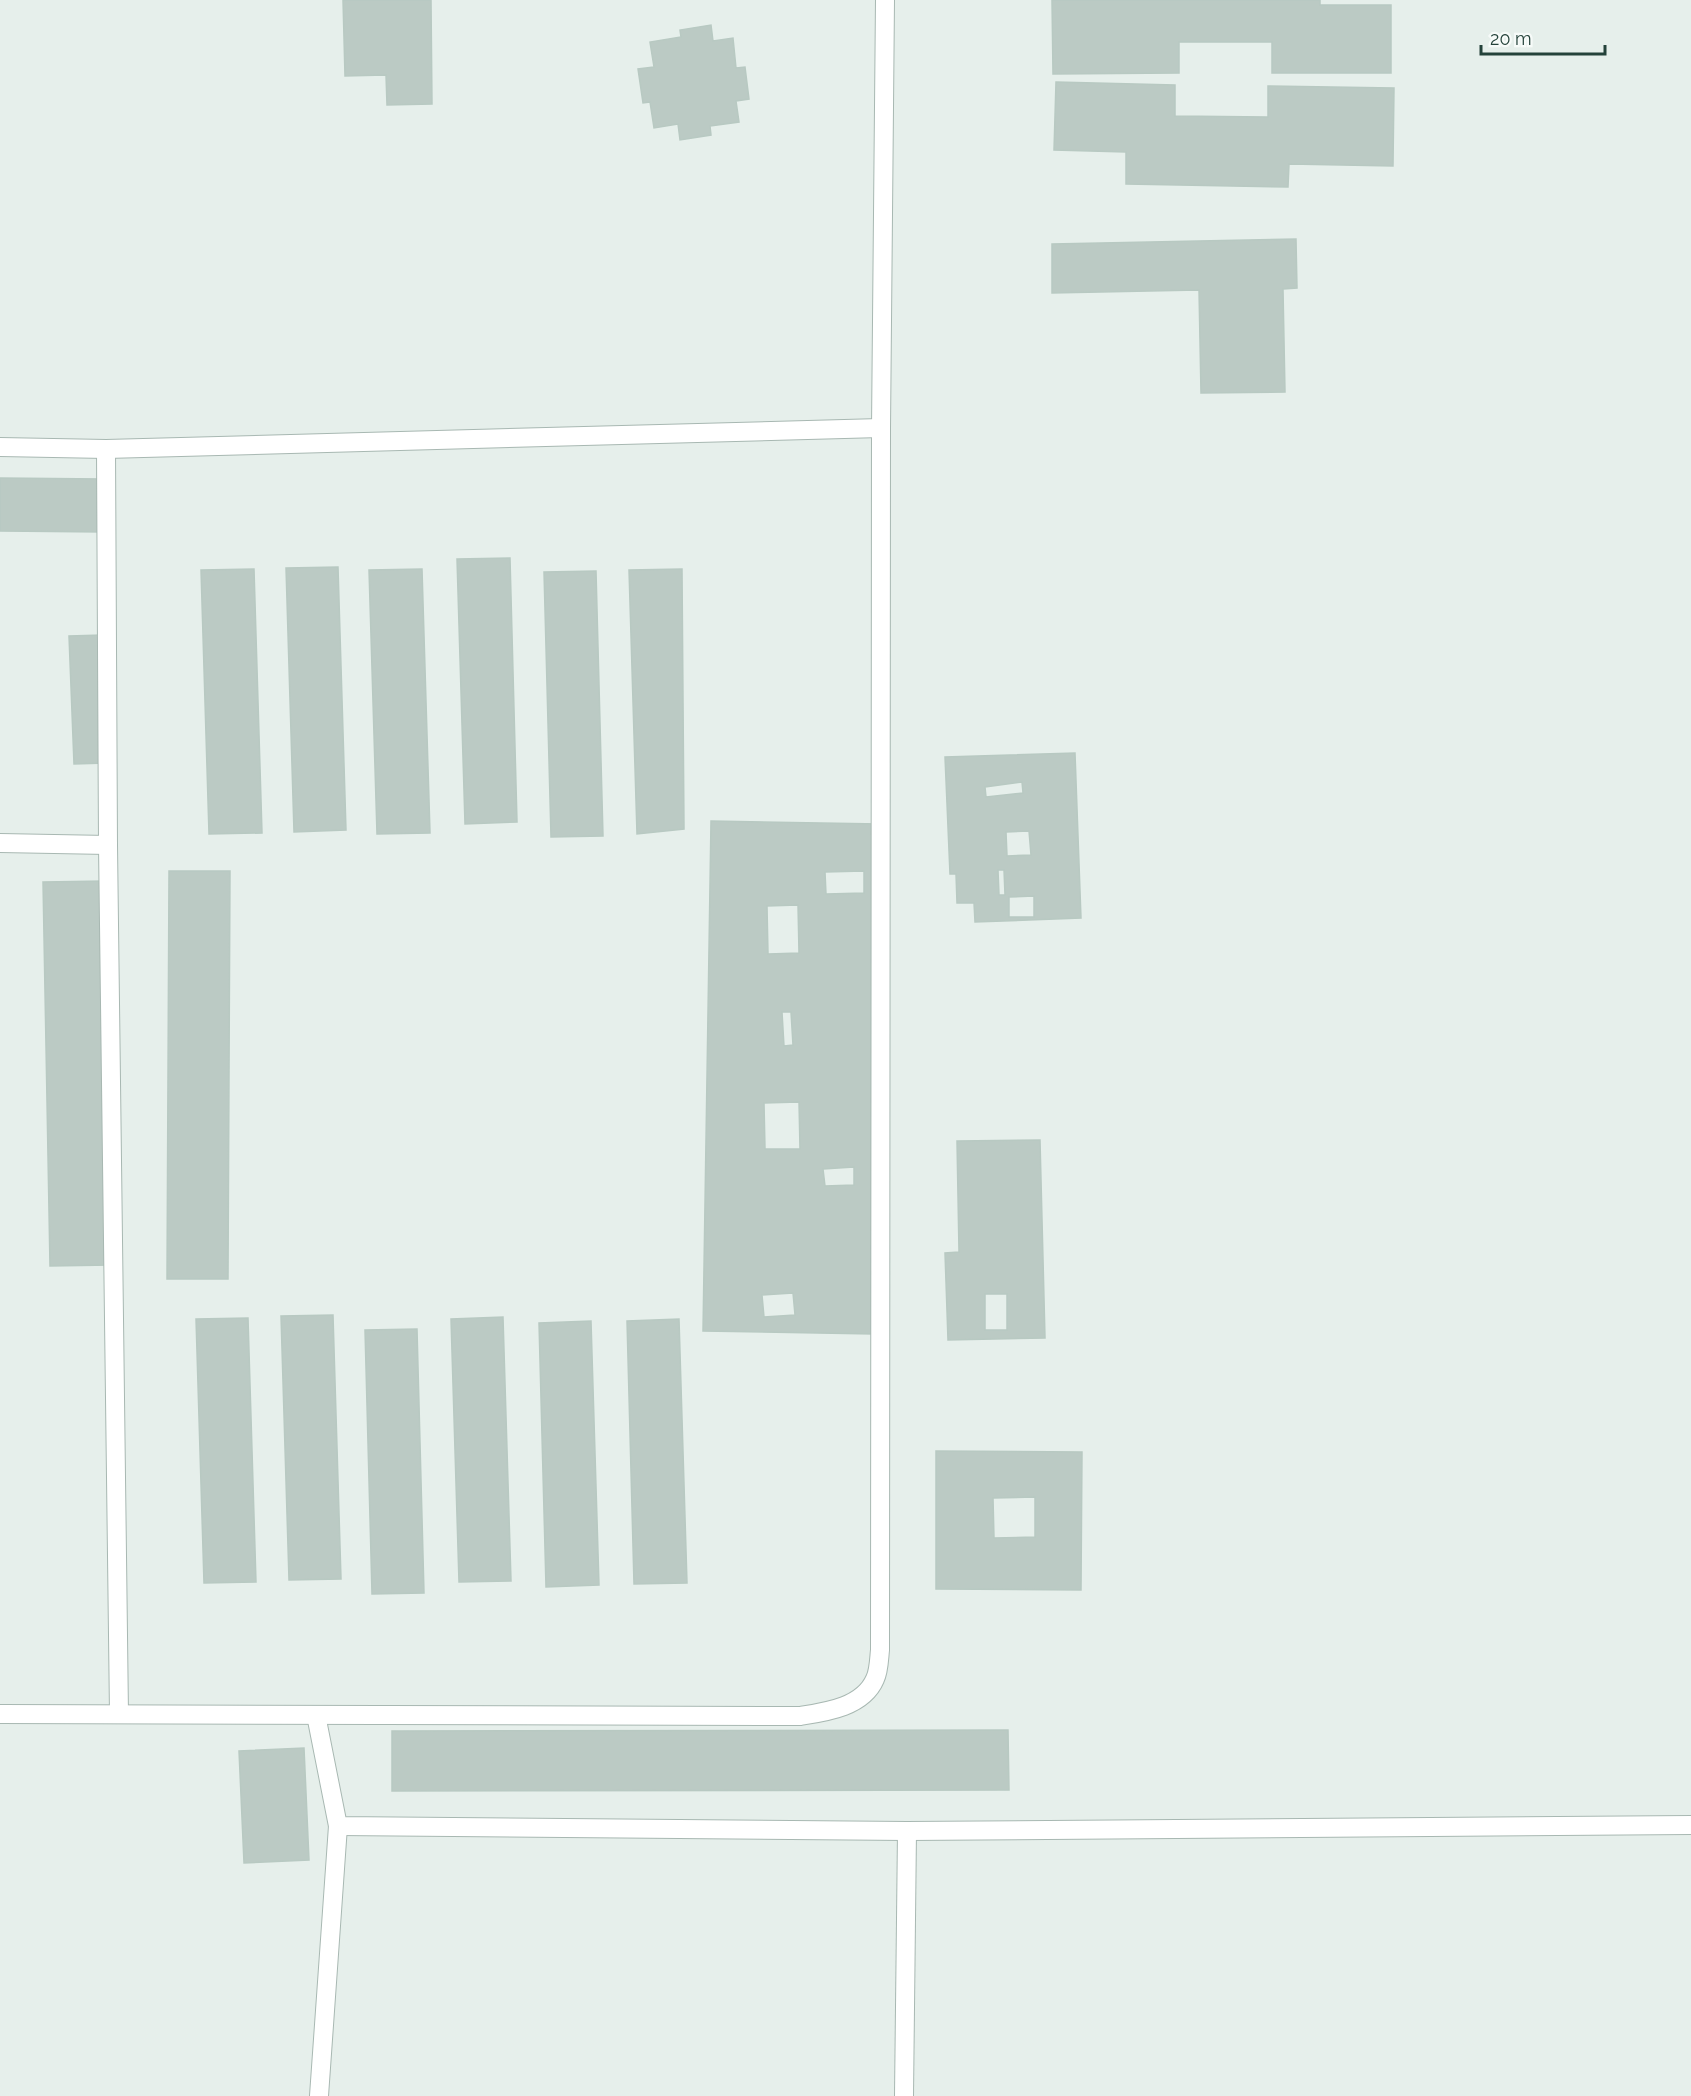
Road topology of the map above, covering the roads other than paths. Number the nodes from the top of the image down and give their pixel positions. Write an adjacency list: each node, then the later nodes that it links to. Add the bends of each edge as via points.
1 (885, 0): 2 (lane)
2 (881, 428): 4 (lane); 9 (lane, via 880,1650 875,1679 850,1704 800,1716)
3 (0, 447): 4 (lane)
4 (106, 448): 6 (lane)
5 (0, 843): 6 (lane)
6 (108, 844): 8 (lane)
7 (0, 1714): 8 (lane)
8 (119, 1714): 9 (lane)
9 (316, 1714): 11 (lane)
10 (1691, 1825): 12 (lane)
11 (338, 1826): 12 (lane); 13 (lane)
12 (906, 1831): 14 (lane)
13 (319, 2096)
14 (904, 2096)

